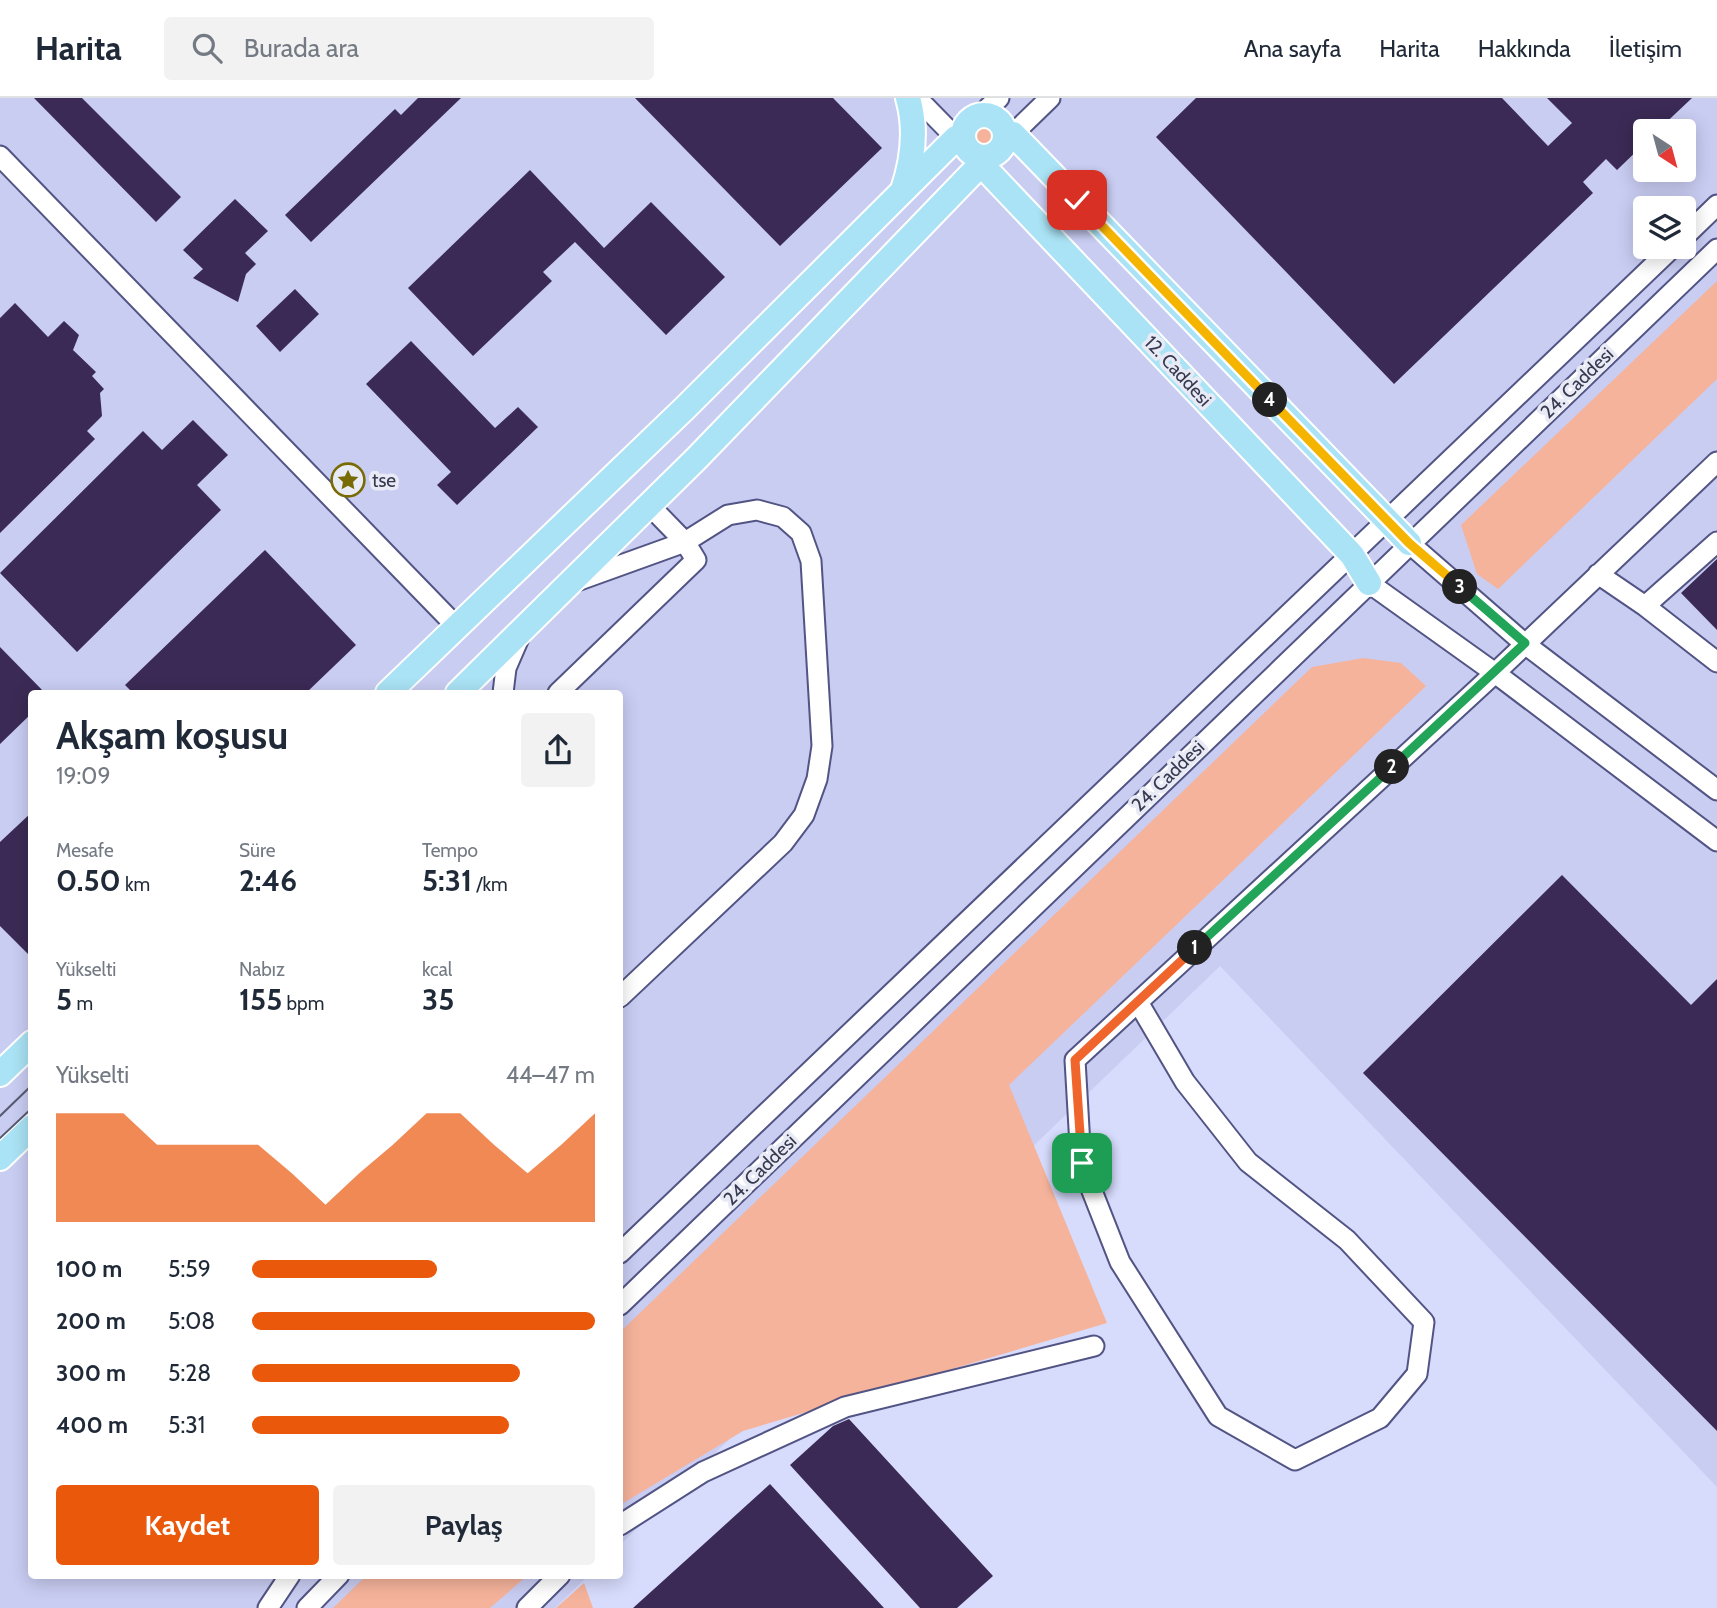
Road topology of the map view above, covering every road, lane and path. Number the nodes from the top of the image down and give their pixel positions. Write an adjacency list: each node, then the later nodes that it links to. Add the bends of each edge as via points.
1 (908, 98): 9 (main road, via 913,140)
2 (917, 98): 6 (street)
3 (1050, 98): 5 (street)
4 (988, 105): 5 (main road); 6 (main road)
5 (1009, 134): 8 (main road, via 1002,149); 16 (main road)
6 (959, 138): 8 (main road); 9 (main road)
7 (0, 156): 25 (street)
8 (982, 161): 15 (main road); 20 (main road, 12. Caddesi)
9 (903, 191): 25 (main road)
10 (1717, 205): 11 (street)
11 (1696, 225)
12 (1717, 249): 19 (street, 24. Caddesi)
13 (1660, 259): 16 (street, 24. Caddesi)
14 (1717, 462): 21 (street)
15 (649, 505): 17 (street); 22 (main road)
16 (1386, 520): 19 (main road); 20 (street, 24. Caddesi)
17 (685, 542): 22 (street); 33 (street, via 696,560); 36 (street, via 728,515 757,510 783,517 801,533 811,561 821,757 804,815 783,844)
18 (1717, 542): 24 (street)
19 (1409, 543): 23 (street, 24. Caddesi); 27 (street)
20 (1352, 555): 23 (main road, 12. Caddesi); 42 (street, 24. Caddesi)
21 (1598, 574): 24 (street); 27 (street)
22 (570, 583): 26 (main road)
23 (1369, 583): 29 (street); 43 (street, 24. Caddesi)
24 (1645, 606): 28 (street)
25 (456, 626): 30 (main road)
26 (523, 629): 31 (main road); 32 (street, via 506,668)
27 (1525, 643): 29 (street); 34 (street)
28 (1717, 662)
29 (1495, 673): 35 (street); 37 (street)
30 (391, 690)
31 (461, 690)
32 (503, 690)
33 (561, 690)
34 (1717, 790)
35 (1717, 841)
36 (623, 994)
37 (1138, 1002): 37 (street, via 1075,1060 1082,1163 1120,1262 1218,1416 1295,1460 1380,1418 1417,1374 1424,1322 1347,1240 1248,1162 1185,1082)
38 (28, 1047): 39 (main road)
39 (0, 1074)
40 (28, 1131): 41 (main road)
41 (0, 1158)
42 (623, 1250)
43 (623, 1302)
44 (1094, 1346): 45 (street, via 845,1407 703,1472)
45 (623, 1523)
46 (287, 1579): 49 (street)
47 (335, 1579): 50 (street)
48 (556, 1579): 51 (street)
49 (268, 1608)
50 (307, 1608)
51 (527, 1608)

